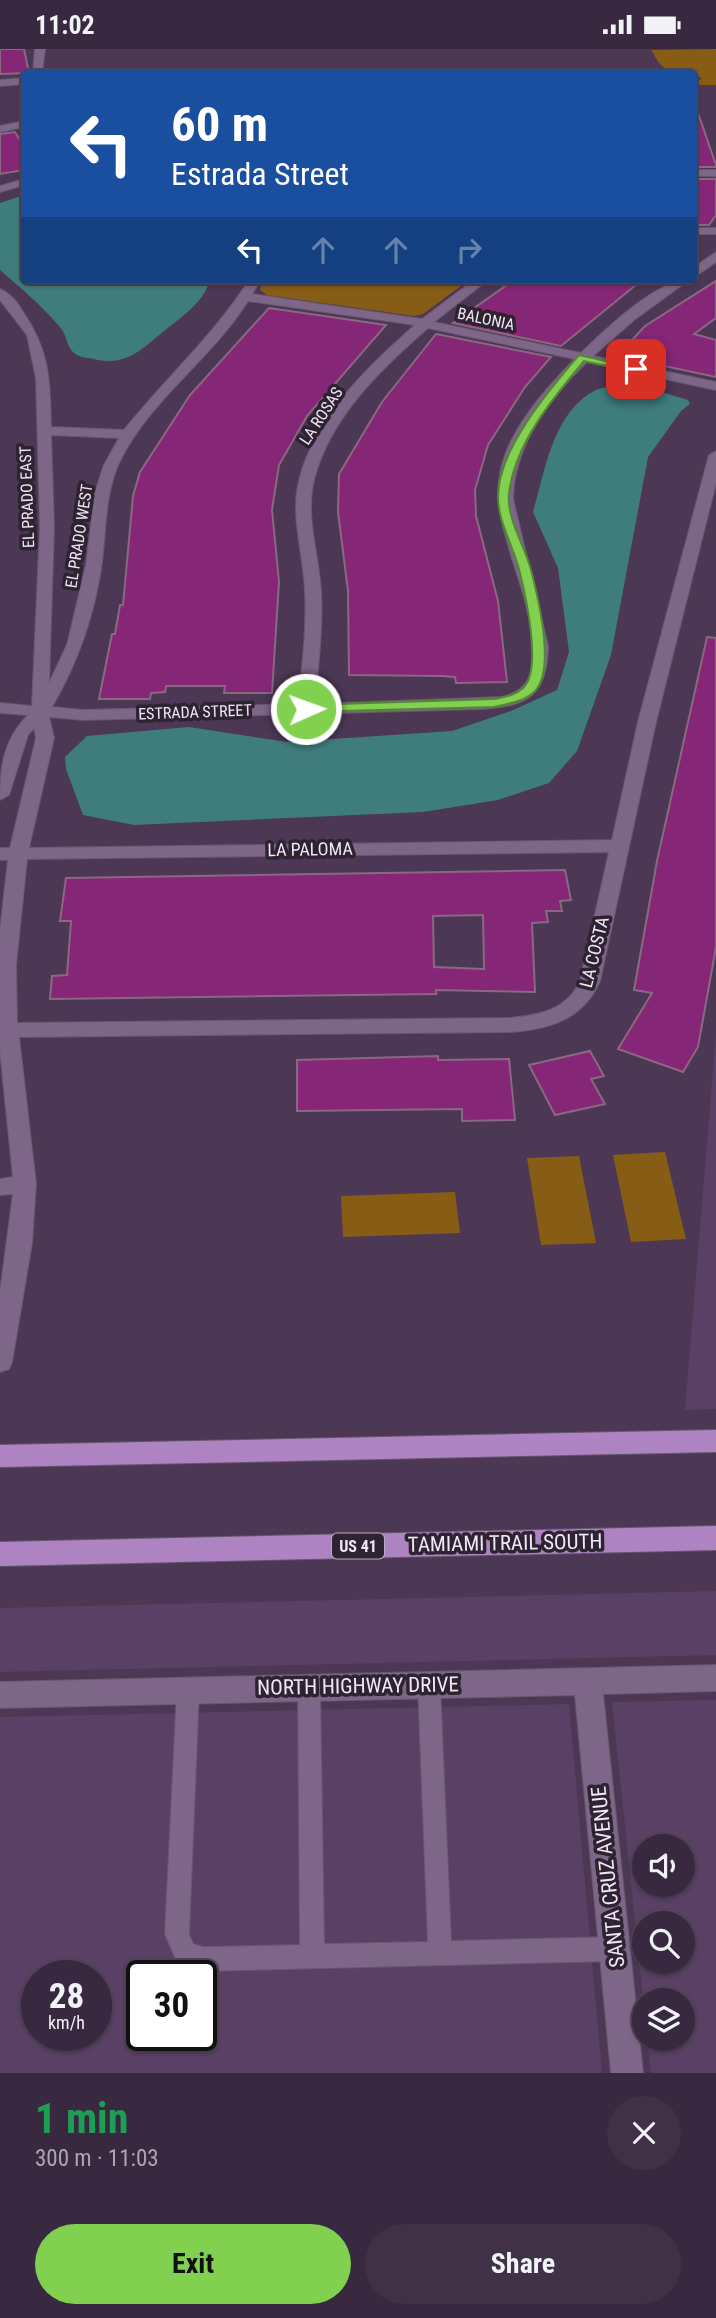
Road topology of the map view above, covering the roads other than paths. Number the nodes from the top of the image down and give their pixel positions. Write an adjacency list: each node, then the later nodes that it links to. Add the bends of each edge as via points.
1 (40, 49): 2 (street)
2 (38, 70)
3 (21, 81): 4 (street)
4 (0, 83)
5 (21, 125): 6 (street)
6 (0, 129)
7 (697, 173): 8 (street)
8 (716, 173)
9 (21, 183): 10 (street)
10 (0, 189)
11 (697, 230): 12 (street)
12 (716, 231)
13 (716, 256): 14 (street)
14 (697, 271)
15 (253, 284): 19 (street, EL PRADO WEST)
16 (477, 284): 20 (street, LA ROSAS)
17 (677, 284): 21 (street, ESTRADA STREET)
18 (0, 293): 23 (street, EL PRADO EAST, via 26,322 38,349)
19 (247, 297): 20 (street, BALONIA, via 339,307); 24 (street, EL PRADO WEST)
20 (423, 323): 21 (street, BALONIA); 27 (street, LA ROSAS, via 349,402 310,466 304,495 314,616)
21 (582, 358): 22 (street, BALONIA); 27 (street, ESTRADA STREET, via 526,432 506,481 505,511 525,570 536,623 539,666 533,687 499,702)
22 (716, 386)
23 (43, 431): 24 (street); 28 (street, EL PRADO EAST, via 47,527)
24 (128, 434): 28 (street, EL PRADO WEST, via 102,492 94,565 75,645)
25 (716, 455): 30 (street, LA COSTA)
26 (0, 708): 28 (street, ESTRADA STREET)
27 (306, 709): 28 (street, ESTRADA STREET)
28 (40, 713): 29 (street, EL PRADO WEST, via 20,733); 31 (street, EL PRADO EAST, via 45,738)
29 (0, 795)
30 (619, 846): 31 (street, LA PALOMA); 32 (street, LA COSTA, via 587,989 570,1010 549,1020 511,1025)
31 (9, 854): 32 (street, EL PRADO EAST)
32 (3, 1030): 33 (street, EL PRADO EAST, via 16,1084)
33 (25, 1184): 34 (street); 35 (street, EL PRADO EAST)
34 (0, 1187)
35 (0, 1362)
36 (716, 1441): 37 (main road)
37 (0, 1456)
38 (716, 1538): 39 (main road, TAMIAMI TRAIL SOUTH / US 41)
39 (0, 1554)
40 (716, 1678): 41 (street, NORTH HIGHWAY DRIVE)
41 (588, 1681): 42 (street, NORTH HIGHWAY DRIVE); 46 (street, SANTA CRUZ AVENUE)
42 (429, 1685): 43 (street, NORTH HIGHWAY DRIVE); 47 (lane)
43 (309, 1687): 44 (street, NORTH HIGHWAY DRIVE); 48 (lane)
44 (188, 1690): 45 (street, NORTH HIGHWAY DRIVE); 48 (lane, via 177,1934 185,1954 204,1959)
45 (0, 1695)
46 (615, 1949): 47 (lane); 49 (street, SANTA CRUZ AVENUE)
47 (440, 1953): 48 (lane)
48 (312, 1956)
49 (627, 2073)

